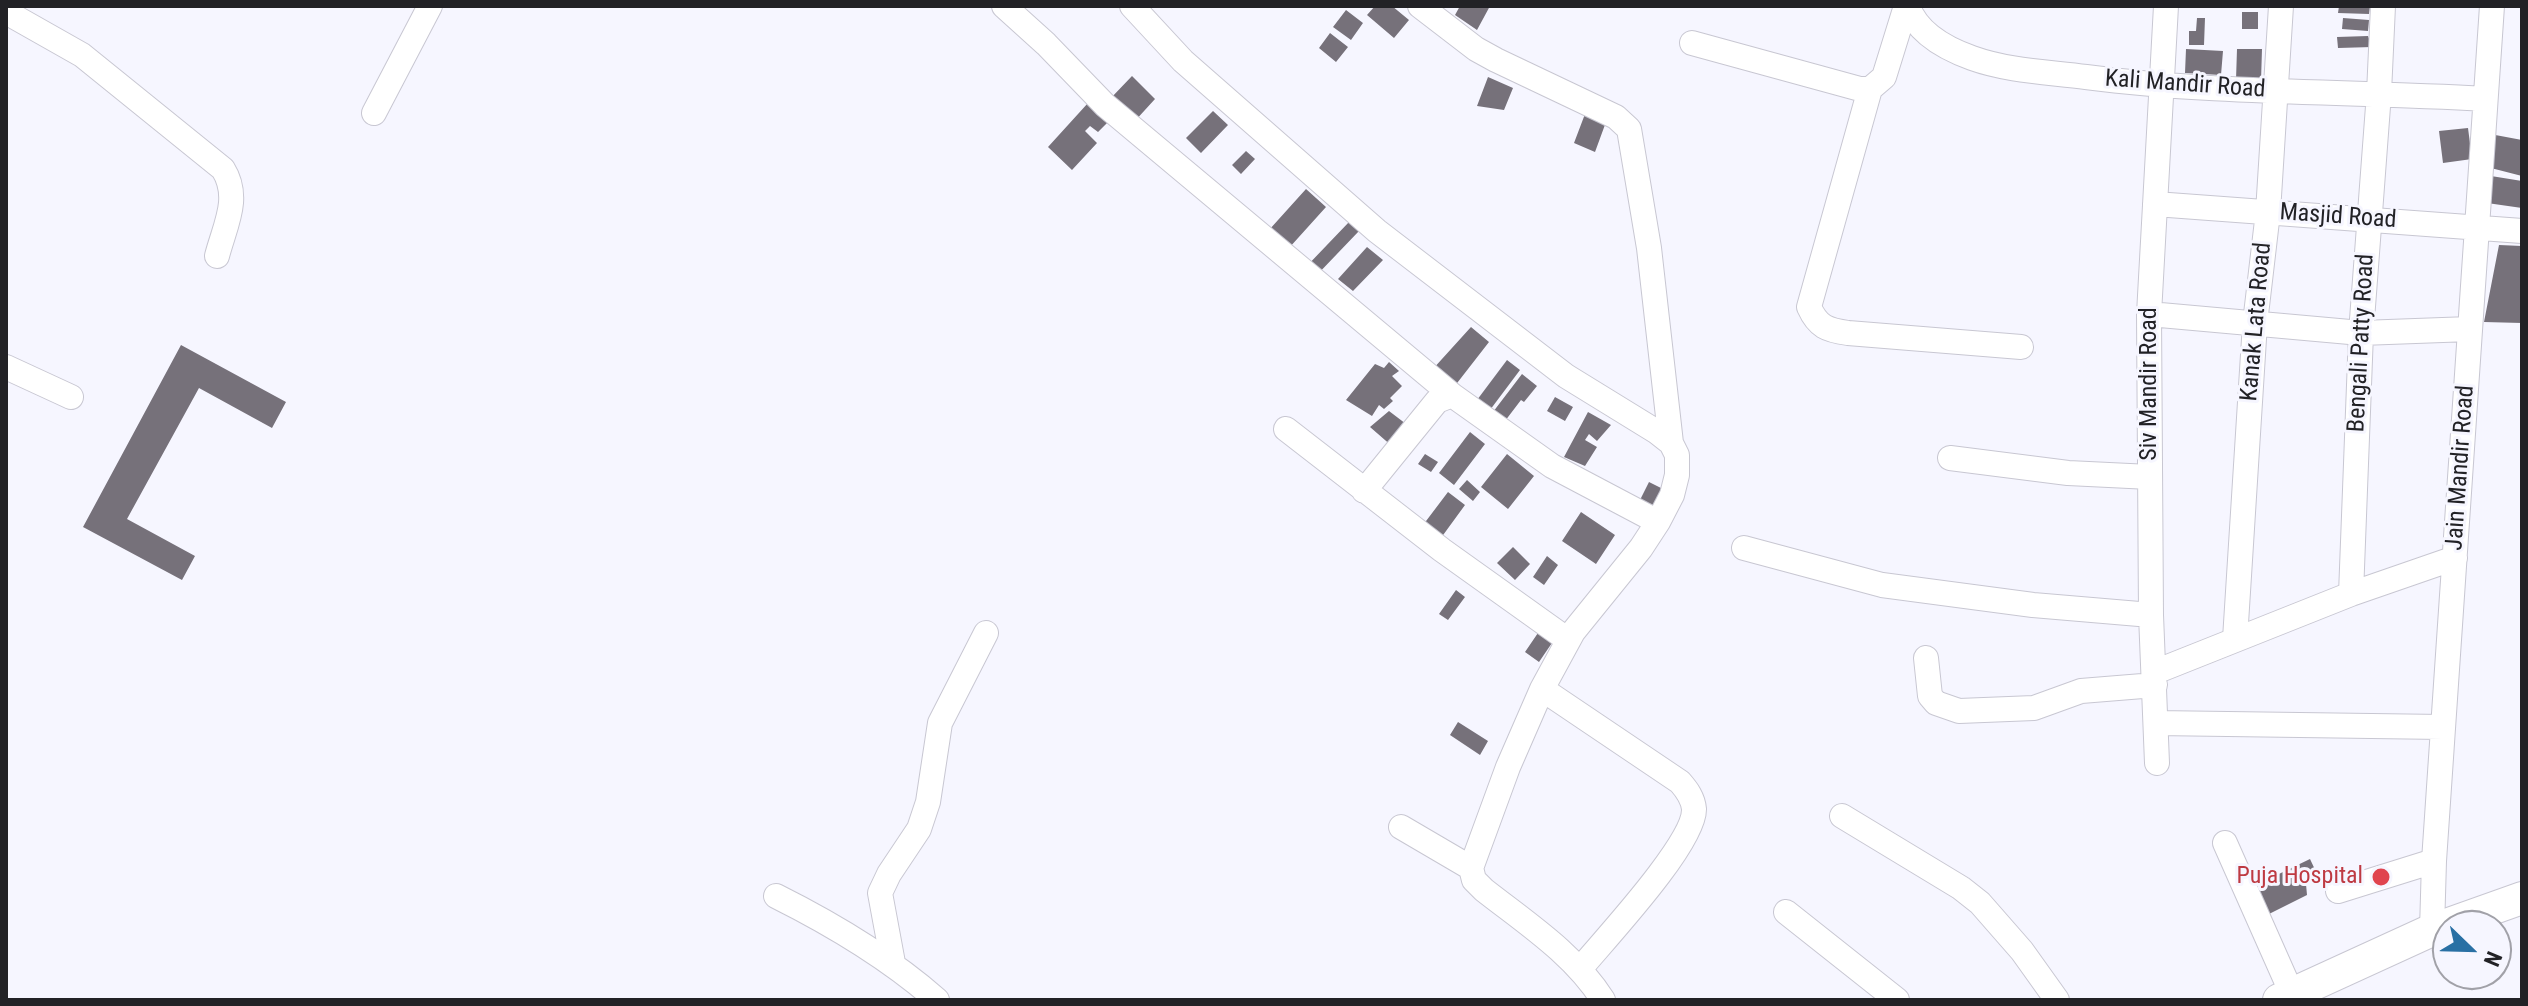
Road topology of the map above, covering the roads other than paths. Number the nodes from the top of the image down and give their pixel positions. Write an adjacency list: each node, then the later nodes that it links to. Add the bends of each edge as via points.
1 (430, 6): 17 (street)
2 (1004, 6): 30 (street, via 1117,115)
3 (1132, 6): 33 (street, via 1183,61 1377,231 1566,376)
4 (1420, 6): 33 (street, via 1476,49 1616,117 1629,129 1649,248)
5 (1907, 6): 12 (street, Kali Mandir Road, via 1926,33 1972,58); 13 (street, via 1884,77)
6 (2166, 6): 12 (street, Siv Mandir Road)
7 (2281, 6): 14 (street, Kanak Lata Road)
8 (2383, 6): 15 (street, Bengali Patty Road)
9 (2492, 6): 16 (street, Jain Mandir Road)
10 (6, 12): 23 (street, via 82,55 223,169 233,195)
11 (1692, 43): 13 (street)
12 (2161, 86): 14 (street, Kali Mandir Road); 18 (street, Siv Mandir Road)
13 (1870, 89): 28 (street, via 1809,307 1815,320 1848,333)
14 (2275, 91): 15 (street, Kali Mandir Road); 19 (street, Kanak Lata Road)
15 (2379, 93): 16 (street, Kali Mandir Road); 20 (street, Bengali Patty Road)
16 (2485, 99): 21 (street, Jain Mandir Road)
17 (374, 113)
18 (2155, 204): 19 (street, Masjid Road); 24 (street, Siv Mandir Road)
19 (2268, 212): 20 (street, Masjid Road); 25 (street, Kanak Lata Road)
20 (2369, 219): 21 (street, Masjid Road); 27 (street, Bengali Patty Road)
21 (2477, 228): 22 (street, Masjid Road); 26 (street, Jain Mandir Road)
22 (2522, 231)
23 (217, 256)
24 (2149, 314): 25 (street); 35 (street, Siv Mandir Road)
25 (2255, 323): 27 (street); 43 (street, Kanak Lata Road)
26 (2470, 329): 27 (street); 39 (street, Jain Mandir Road)
27 (2361, 333): 40 (street, Bengali Patty Road)
28 (2021, 347)
29 (6, 367): 31 (street)
30 (1452, 395): 36 (street, via 1437,401); 37 (street, via 1552,466)
31 (71, 397)
32 (1286, 429): 36 (street)
33 (1671, 443): 37 (street, via 1677,475)
34 (1950, 458): 35 (street)
35 (2150, 477): 41 (street, Siv Mandir Road)
36 (1364, 491): 44 (street)
37 (1658, 522): 44 (street)
38 (1744, 548): 41 (street, via 1882,585)
39 (2455, 558): 40 (street); 49 (street, Jain Mandir Road)
40 (2351, 594): 43 (street)
41 (2151, 615): 46 (street, Siv Mandir Road)
42 (986, 633): 63 (street, via 940,723 919,829 880,893)
43 (2235, 639): 46 (street)
44 (1568, 640): 47 (street)
45 (1926, 658): 46 (street, via 1930,696 1959,711 2034,708 2081,691)
46 (2155, 678): 48 (street, Siv Mandir Road)
47 (1542, 689): 55 (street); 64 (street, via 1680,782 1694,810 1668,862)
48 (2156, 723): 49 (street); 50 (street, Siv Mandir Road)
49 (2443, 727): 54 (street, Jain Mandir Road)
50 (2157, 763)
51 (1842, 816): 69 (street, via 1980,903)
52 (1401, 827): 55 (street)
53 (2225, 843): 65 (street)
54 (2434, 861): 56 (street); 59 (street, Jain Mandir Road)
55 (1471, 868): 64 (street, via 1484,890)
56 (2338, 891)
57 (776, 896): 63 (street)
58 (2522, 898): 60 (main road)
59 (2433, 910)
60 (2488, 910)
61 (1786, 912): 68 (street)
62 (2432, 930): 65 (main road)
63 (893, 963): 66 (street)
64 (1580, 969): 67 (street)
65 (2286, 997)
66 (937, 1000)
67 (1603, 1000)
68 (1897, 1000)
69 (2057, 1000)

